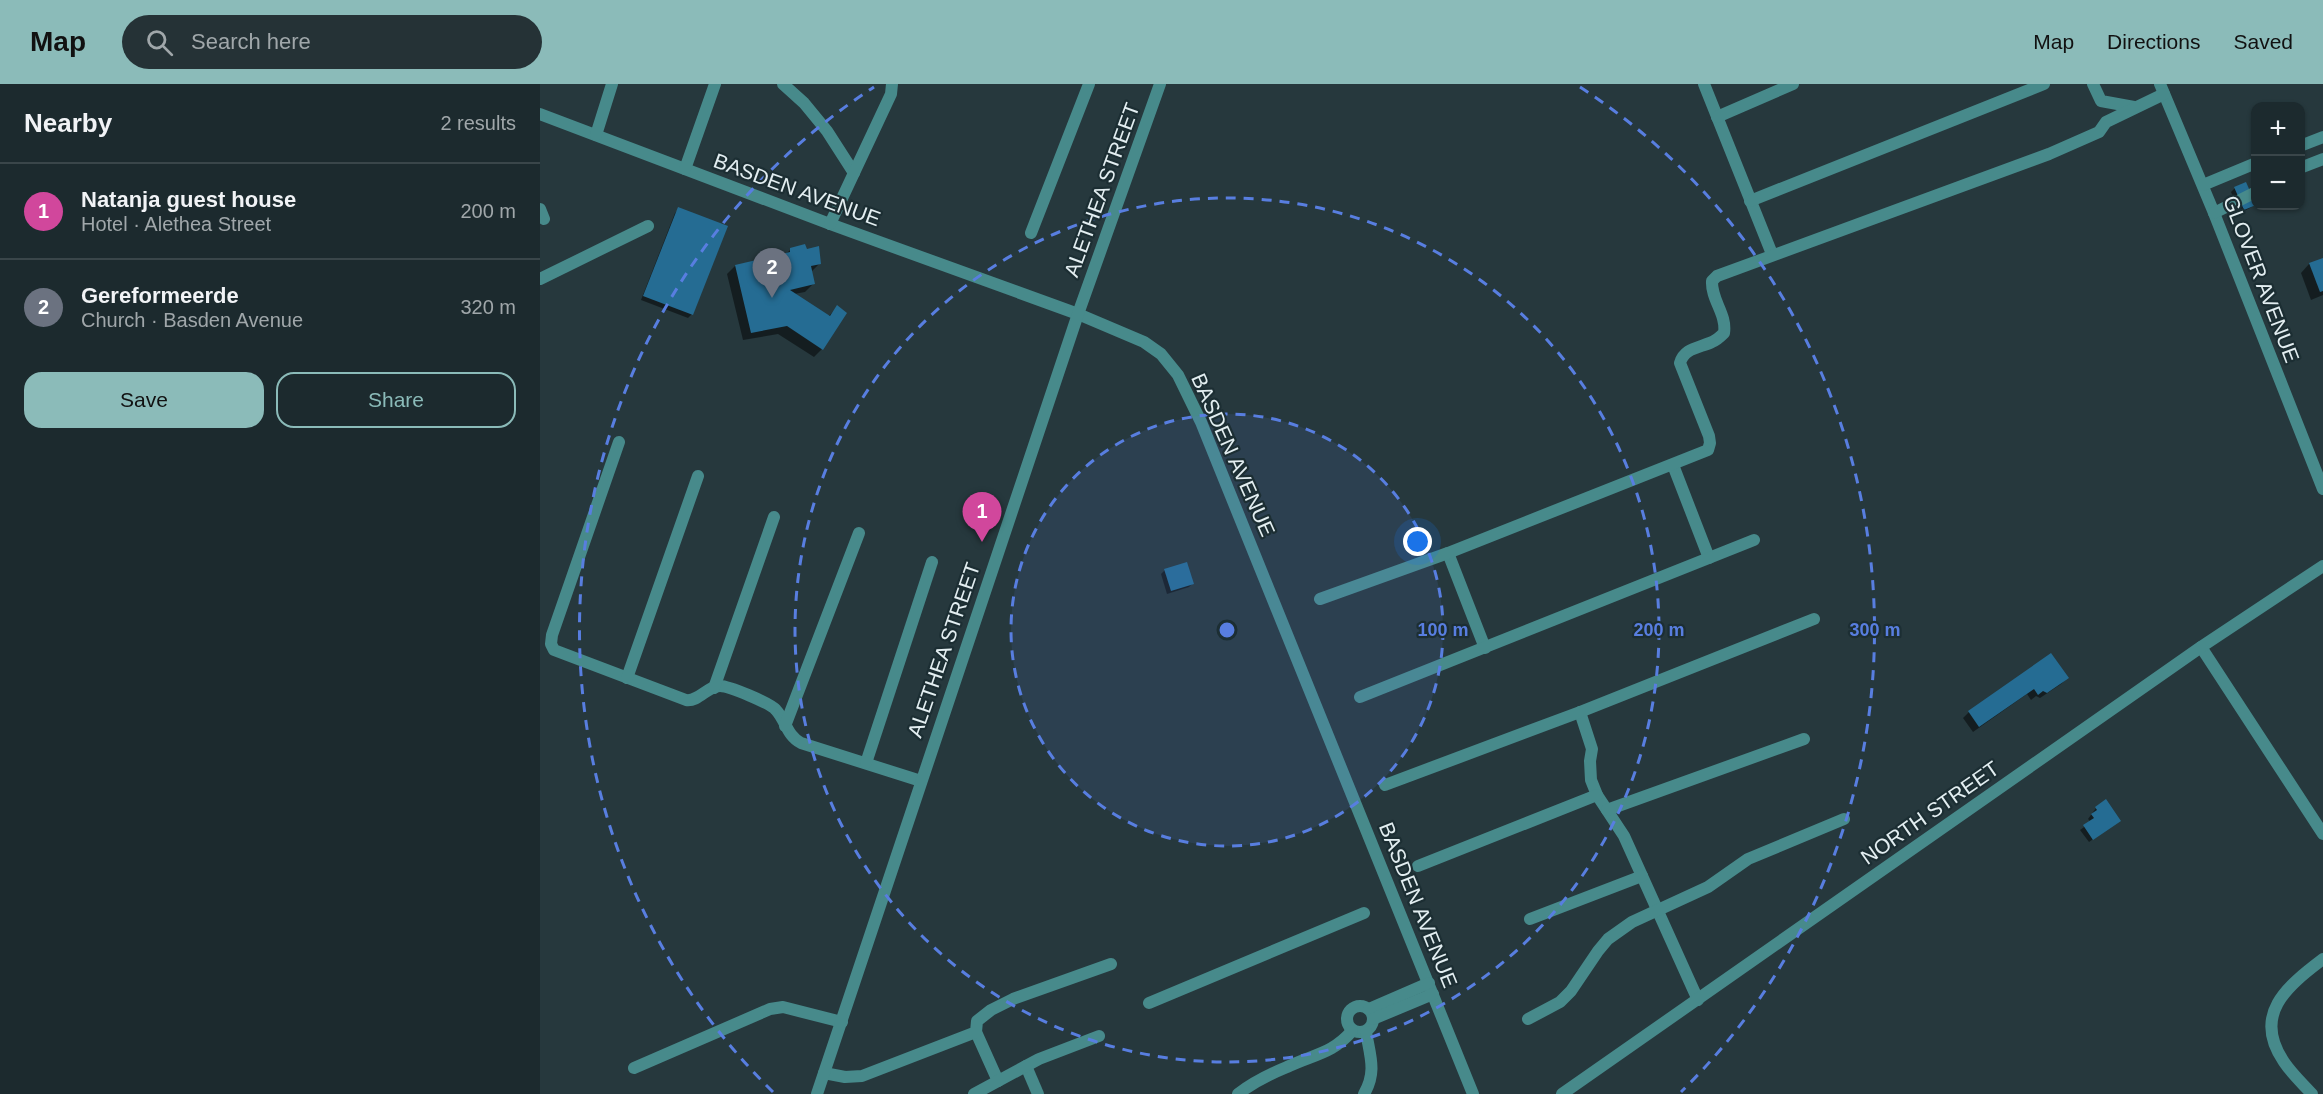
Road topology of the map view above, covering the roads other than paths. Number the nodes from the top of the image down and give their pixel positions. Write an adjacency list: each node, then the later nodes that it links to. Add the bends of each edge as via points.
1 (612, 84): 15 (street)
2 (715, 84): 21 (street)
3 (783, 84): 22 (street, via 821,123)
4 (892, 84): 22 (street, via 891,94)
5 (1089, 84): 29 (street)
6 (1160, 84): 32 (street, ALETHEA STREET)
7 (1704, 84): 14 (street)
8 (1793, 84): 14 (street)
9 (2044, 84): 25 (street)
10 (2093, 84): 12 (street, via 2102,101)
11 (2162, 89): 12 (street); 23 (street, GLOVER AVENUE)
12 (2134, 107): 30 (street, via 2106,122 2099,132 2049,154)
13 (540, 114): 15 (street, BASDEN AVENUE)
14 (1717, 117): 25 (street)
15 (596, 135): 21 (street, BASDEN AVENUE)
16 (2323, 137): 17 (street)
17 (2305, 144)
18 (2323, 159): 20 (street)
19 (2251, 165): 23 (street)
20 (2305, 166)
21 (685, 169): 27 (street, BASDEN AVENUE)
22 (854, 173): 27 (street)
23 (2203, 185): 26 (street, GLOVER AVENUE)
24 (2251, 194): 26 (street)
25 (1750, 201): 30 (street)
26 (2214, 213): 36 (street, GLOVER AVENUE)
27 (830, 224): 32 (street, BASDEN AVENUE)
28 (648, 226): 31 (street)
29 (1031, 233)
30 (1772, 254): 34 (street, via 1712,281 1713,294 1726,324 1725,333 1688,351 1680,363 1710,443 1708,450)
31 (540, 279)
32 (1078, 314): 55 (street, ALETHEA STREET); 68 (street, BASDEN AVENUE, via 1144,342 1161,354 1190,397)
33 (619, 442): 48 (street, via 551,637 554,650)
34 (1673, 465): 40 (street); 41 (street)
35 (698, 476): 48 (street)
36 (2323, 489)
37 (774, 517): 49 (street)
38 (859, 533): 52 (street)
39 (1754, 540): 41 (street)
40 (1448, 553): 44 (street); 47 (street)
41 (1709, 558): 47 (street)
42 (932, 562): 54 (street)
43 (2323, 566): 46 (street, NORTH STREET)
44 (1320, 599)
45 (1814, 619): 51 (street)
46 (2201, 647): 60 (street); 69 (street, NORTH STREET)
47 (1485, 648): 50 (street)
48 (627, 678): 49 (street, via 690,701)
49 (714, 688): 52 (street, via 724,687 771,705)
50 (1360, 697)
51 (1580, 712): 56 (street); 57 (street, via 1592,749 1591,780)
52 (785, 726): 54 (street, via 794,740)
53 (1804, 739): 58 (street)
54 (866, 763): 55 (street)
55 (921, 782): 73 (street, ALETHEA STREET)
56 (1385, 785)
57 (1597, 795): 58 (street); 61 (street)
58 (1606, 810): 62 (street, via 1624,836)
59 (1844, 819): 63 (street, via 1748,859 1708,887)
60 (2323, 834)
61 (1418, 866)
62 (1642, 876): 63 (street); 65 (street)
63 (1658, 910): 69 (street); 72 (street, via 1608,939 1571,991 1560,1002)
64 (1364, 913): 70 (street)
65 (1530, 919)
66 (2323, 959): 89 (street, via 2277,1002 2271,1033 2285,1064)
67 (1111, 964): 75 (street, via 991,1010 977,1020)
68 (1431, 989): 71 (street); 87 (street, BASDEN AVENUE)
69 (1698, 1000): 88 (street, NORTH STREET)
70 (1149, 1003)
71 (1371, 1014): 74 (street, via 1361,1005 1348,1011 1347,1025); 76 (street, via 1371,1027)
72 (1528, 1019)
73 (842, 1022): 79 (street, via 783,1007 770,1009); 80 (street, ALETHEA STREET)
74 (1352, 1031): 76 (street); 85 (street, via 1341,1044 1288,1066)
75 (976, 1032): 80 (street, via 862,1076); 81 (street)
76 (1366, 1032): 86 (street, via 1373,1072)
77 (1099, 1036): 78 (street)
78 (1026, 1066): 81 (street); 84 (street)
79 (634, 1068)
80 (824, 1073): 82 (street, ALETHEA STREET)
81 (998, 1081): 83 (street)
82 (817, 1094)
83 (974, 1094)
84 (1038, 1094)
85 (1238, 1094)
86 (1364, 1094)
87 (1473, 1094)
88 (1562, 1094)
89 (2312, 1094)

